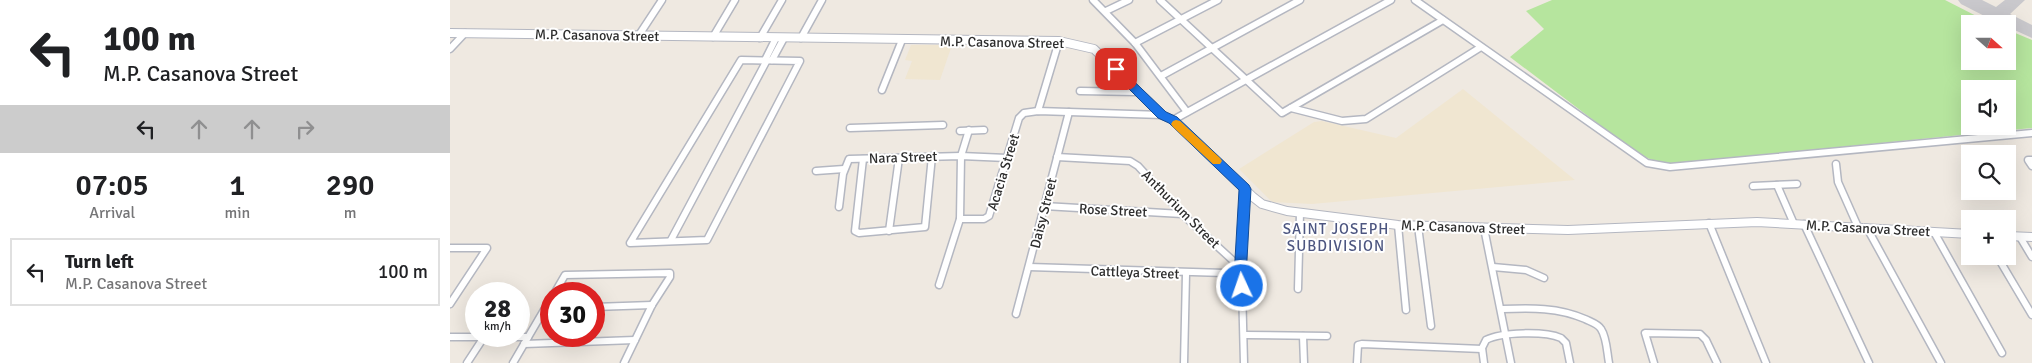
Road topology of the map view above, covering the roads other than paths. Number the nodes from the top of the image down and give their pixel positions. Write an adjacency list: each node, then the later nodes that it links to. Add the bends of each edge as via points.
1 (662, 0): 17 (street)
2 (735, 0): 18 (street)
3 (782, 0): 19 (street)
4 (822, 0): 21 (street)
5 (1093, 0): 12 (street)
6 (1129, 0): 12 (street)
7 (1160, 0): 13 (street)
8 (1218, 0): 13 (street)
9 (1300, 0): 25 (street)
10 (1391, 0): 30 (street)
11 (1415, 0): 14 (street)
12 (1106, 11): 24 (street)
13 (1182, 19): 24 (street); 25 (street)
14 (1443, 20): 26 (street); 34 (street)
15 (450, 33): 16 (street, M.P. Casanova Street)
16 (465, 33): 17 (street, M.P. Casanova Street); 27 (street)
17 (639, 35): 18 (street, M.P. Casanova Street)
18 (713, 36): 19 (street, M.P. Casanova Street)
19 (760, 38): 20 (street, M.P. Casanova Street)
20 (780, 38): 21 (street, M.P. Casanova Street); 28 (street)
21 (801, 38): 22 (street, M.P. Casanova Street)
22 (902, 40): 23 (street, M.P. Casanova Street); 31 (street)
23 (1059, 41): 33 (street, M.P. Casanova Street, via 1094,50); 35 (street)
24 (1135, 43): 29 (street)
25 (1212, 47): 29 (street); 30 (street)
26 (1482, 48): 34 (street, via 1366,119 1342,121); 45 (street, via 1647,162 1659,166)
27 (450, 49)
28 (768, 60): 80 (street); 80 (street, via 800,61 707,240); 80 (street, via 740,60 630,243)
29 (1161, 76): 37 (street)
30 (1246, 79): 34 (street, via 1282,113); 37 (street)
31 (882, 90)
32 (1080, 91): 33 (street)
33 (1138, 92): 38 (street, M.P. Casanova Street)
34 (1291, 108)
35 (1038, 111): 36 (street); 50 (street, Acacia Street, via 1024,113 1019,118)
36 (1069, 112): 38 (street); 48 (street, Daisy Street)
37 (1187, 112): 39 (street)
38 (1162, 115): 39 (street, M.P. Casanova Street)
39 (1173, 120): 60 (street, M.P. Casanova Street)
40 (943, 125): 41 (street)
41 (850, 128)
42 (969, 130): 43 (street); 44 (street); 47 (street)
43 (984, 130)
44 (960, 131)
45 (2032, 133)
46 (932, 156): 47 (street, Nara Street); 49 (street, Nara Street); 74 (street, via 925,227)
47 (961, 156): 50 (street, Nara Street); 65 (street)
48 (1057, 157): 61 (street, Daisy Street); 64 (street, Anthurium Street, via 1130,162 1138,166)
49 (899, 158): 51 (street, Nara Street); 74 (street)
50 (1007, 158): 65 (street, Acacia Street, via 989,216 984,219)
51 (863, 159): 55 (street, Nara Street, via 847,160); 74 (street, via 856,232)
52 (2032, 160): 54 (street, via 2028,160)
53 (1836, 164): 72 (street, via 1838,182)
54 (2032, 166)
55 (844, 169): 56 (street); 62 (street)
56 (816, 171)
57 (1798, 184): 58 (street)
58 (1777, 185): 59 (street); 67 (street)
59 (1753, 186)
60 (1245, 189): 63 (street, M.P. Casanova Street, via 1262,204); 86 (street)
61 (1044, 206): 64 (street, Rose Street); 84 (street, Daisy Street)
62 (839, 207)
63 (1300, 213): 69 (street, M.P. Casanova Street); 92 (street)
64 (1182, 214): 86 (street, Anthurium Street)
65 (960, 218): 91 (street)
66 (1709, 222): 67 (street, M.P. Casanova Street); 71 (street, M.P. Casanova Street, via 1568,230); 128 (street)
67 (1794, 224): 68 (street, M.P. Casanova Street)
68 (1804, 224): 72 (street, M.P. Casanova Street); 129 (street)
69 (1398, 225): 70 (street, M.P. Casanova Street); 97 (street)
70 (1418, 226): 71 (street, M.P. Casanova Street); 101 (street)
71 (1484, 228): 85 (street)
72 (1858, 228): 73 (street, M.P. Casanova Street)
73 (1867, 228): 75 (street, M.P. Casanova Street); 130 (street)
74 (889, 231)
75 (1934, 232): 76 (street, M.P. Casanova Street); 114 (street)
76 (1961, 234)
77 (2016, 237): 78 (street)
78 (2020, 237): 79 (street); 82 (street)
79 (2032, 237)
80 (671, 240)
81 (450, 248): 93 (street, via 487,248)
82 (2032, 257)
83 (2002, 265): 99 (street)
84 (1029, 267): 87 (street, Cattleya Street); 98 (street, Daisy Street)
85 (1493, 267): 89 (street, via 1520,268); 96 (street)
86 (1241, 268): 88 (street)
87 (1186, 274): 88 (street, Cattleya Street, via 1225,273); 118 (street)
88 (1240, 277): 103 (street)
89 (1544, 278)
90 (561, 282): 94 (street, via 565,275 670,273)
91 (939, 285)
92 (1298, 289)
93 (451, 301)
94 (652, 305): 95 (street); 109 (street)
95 (605, 307)
96 (1502, 309): 104 (street); 125 (street, via 1564,310 1598,325)
97 (1406, 310)
98 (1016, 314)
99 (2032, 316)
100 (540, 320): 102 (street)
101 (1431, 326)
102 (530, 334)
103 (1245, 335): 105 (street); 119 (street)
104 (1506, 335): 113 (street, via 1487,339); 123 (street); 124 (street, via 1558,336 1566,343)
105 (1303, 336): 106 (street); 120 (street)
106 (1327, 336)
107 (450, 337): 108 (street)
108 (465, 337)
109 (635, 340): 110 (street); 117 (street)
110 (530, 344)
111 (477, 347): 115 (street)
112 (522, 347): 116 (street)
113 (1482, 349): 121 (street, via 1362,344 1357,349); 122 (street)
114 (2002, 353)
115 (467, 363)
116 (513, 363)
117 (624, 363)
118 (1184, 363)
119 (1244, 363)
120 (1304, 363)
121 (1358, 363)
122 (1484, 363)
123 (1511, 363)
124 (1570, 363)
125 (1609, 363)
126 (1654, 363): 127 (street, via 1644,333 1700,334)
127 (1717, 363)
128 (1766, 363)
129 (1869, 363)
130 (1941, 363)

